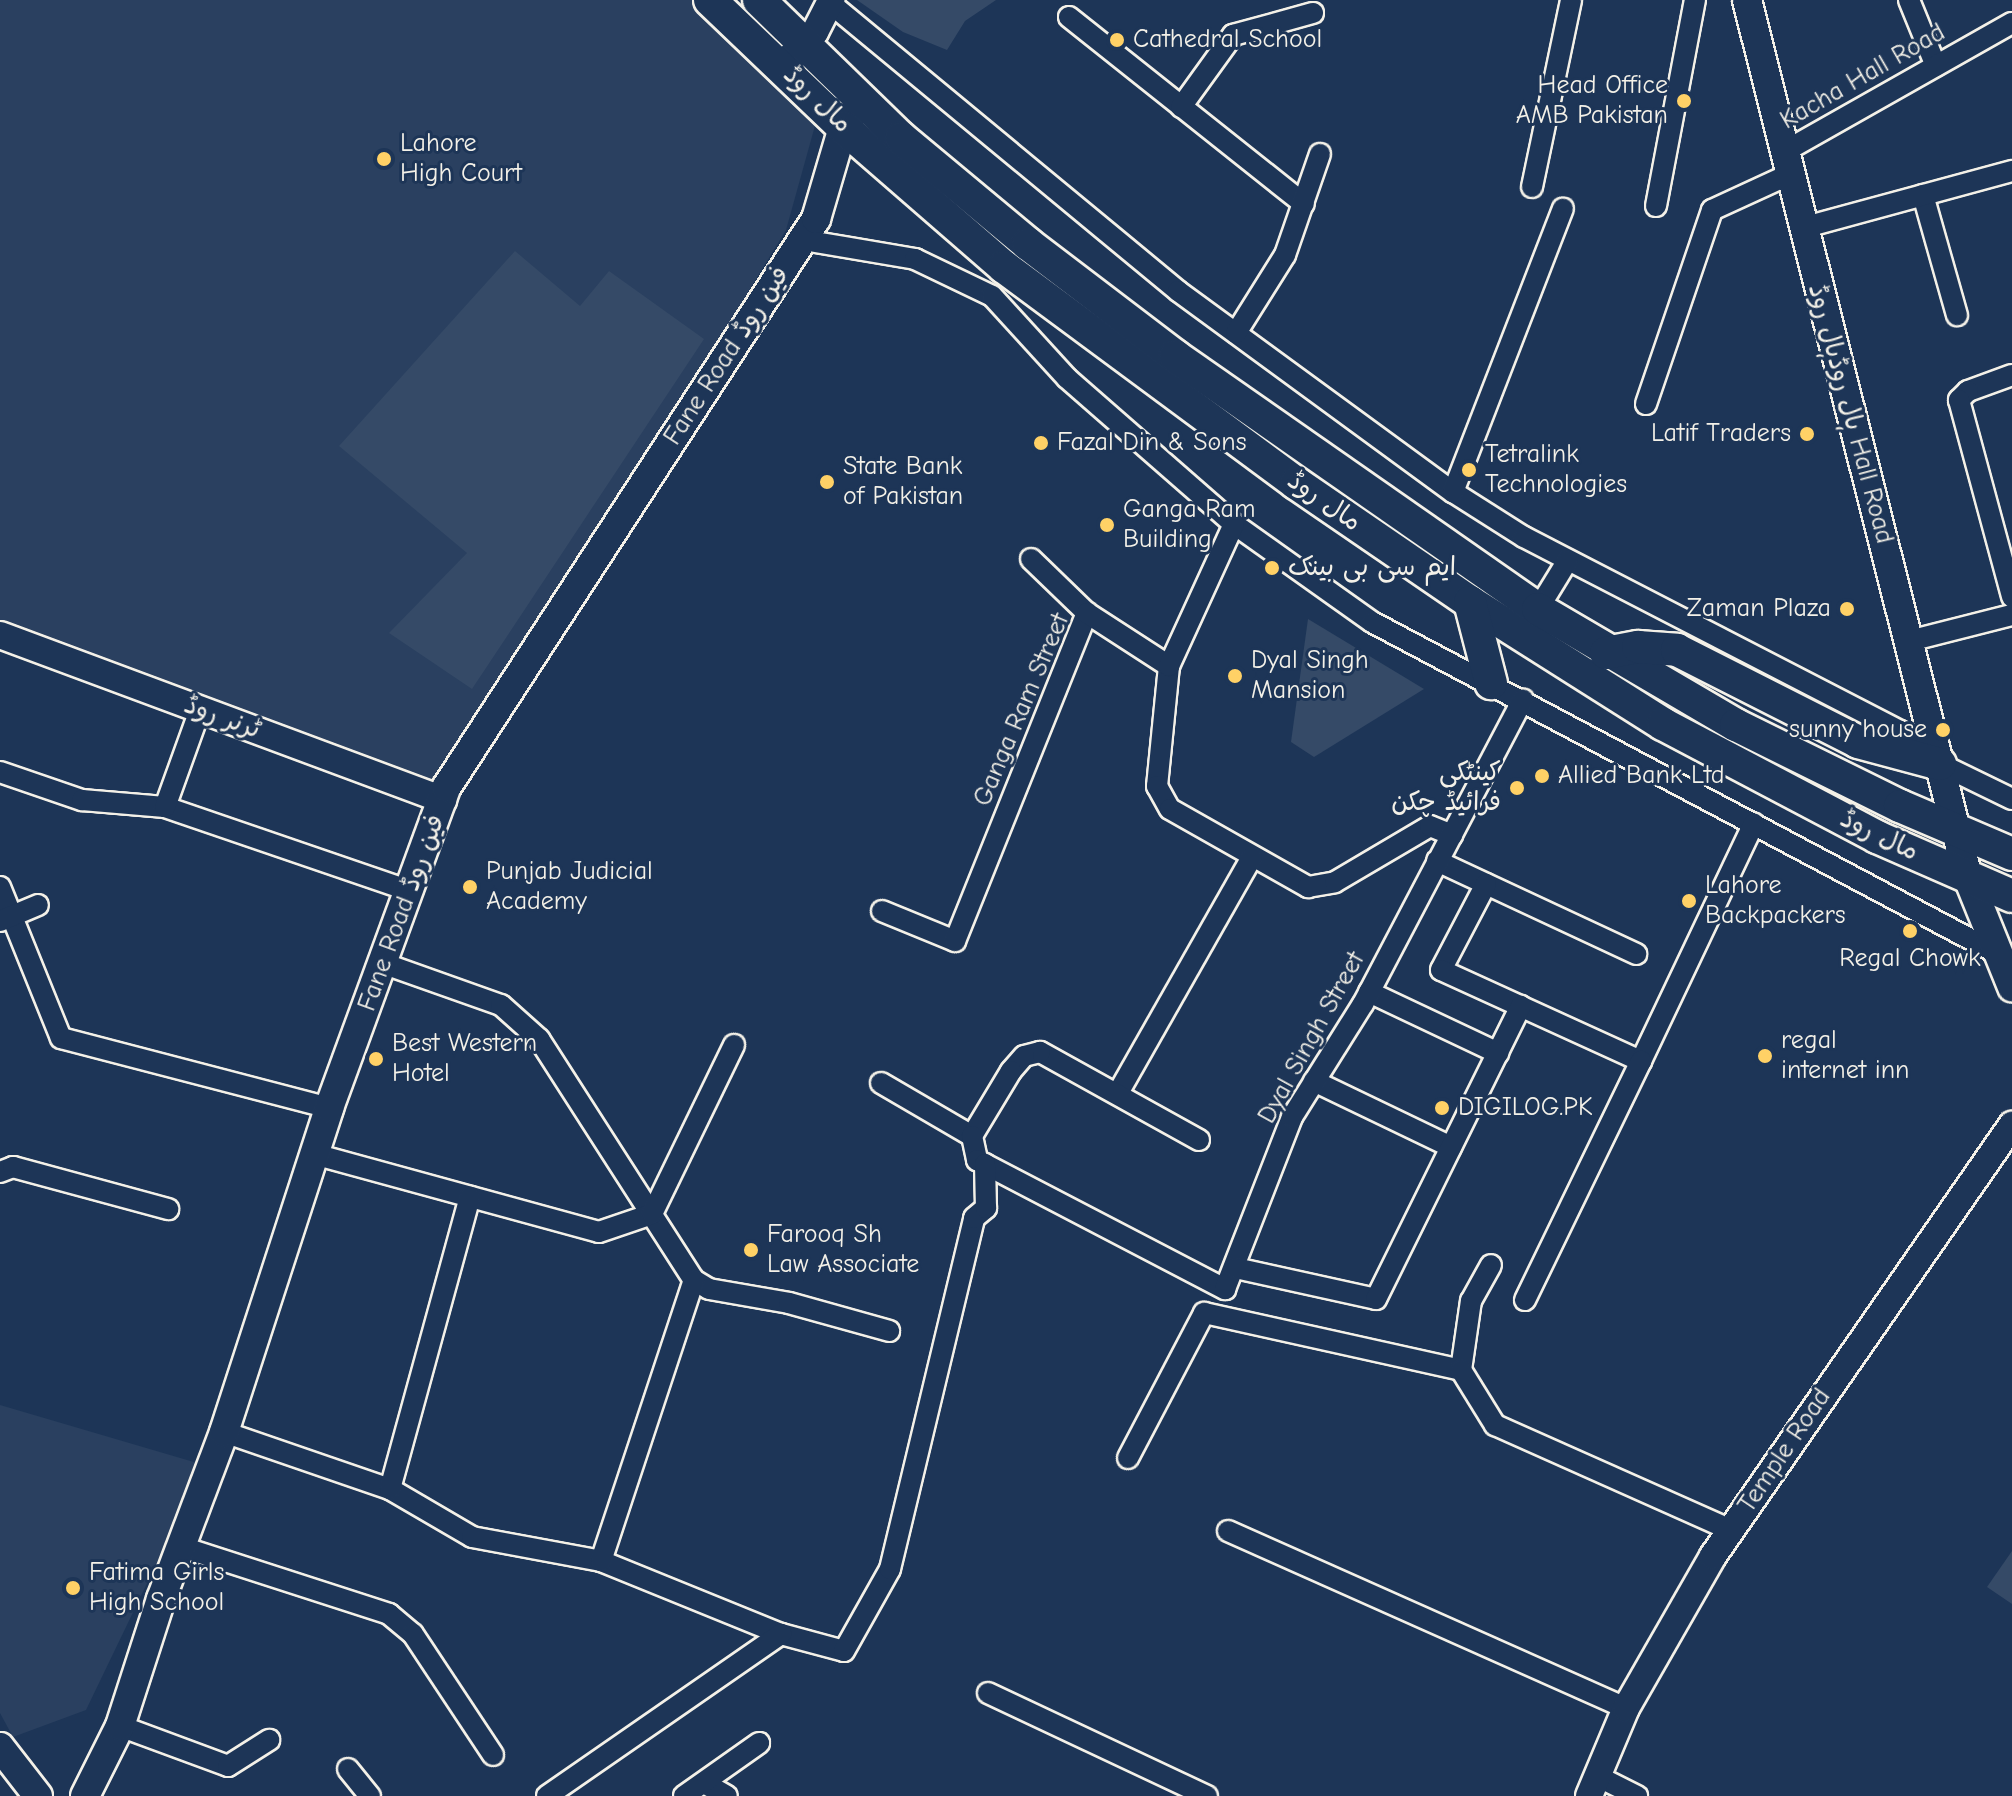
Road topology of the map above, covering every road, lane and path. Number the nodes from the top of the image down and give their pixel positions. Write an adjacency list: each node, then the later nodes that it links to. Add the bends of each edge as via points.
1 (710, 0): 11 (main road, مال روڈ)
2 (759, 0): 11 (main road, مال روڈ)
3 (1571, 0): 19 (street)
4 (1695, 0): 22 (street)
5 (1747, 0): 17 (main road, ہال روڈہال روڈ Hall Road)
6 (1909, 0): 12 (street)
7 (830, 2): 11 (street); 28 (street, via 1090,221)
8 (1313, 13): 14 (street, via 1233,35)
9 (1069, 17): 14 (street)
10 (2012, 23): 12 (street, Kacha Hall Road)
11 (791, 56): 13 (main road, مال روڈ); 15 (main road, مال روڈ)
12 (1936, 66): 17 (street, Kacha Hall Road)
13 (863, 101): 15 (main road, Fane Road فین روڈ); 37 (main road, مال روڈ, via 1085,289)
14 (1181, 107): 21 (street)
15 (843, 127): 25 (main road, Fane Road فین روڈ, via 830,183); 26 (main road, مال روڈ)
16 (1320, 154): 21 (street)
17 (1785, 164): 24 (main road, ہال روڈہال روڈ Hall Road); 30 (street, Kacha Hall Road, via 1712,210)
18 (2012, 171): 20 (street)
19 (1532, 187)
20 (1923, 195): 24 (street); 27 (street)
21 (1304, 204): 28 (street, via 1285,255)
22 (1656, 206)
23 (1563, 209): 31 (street)
24 (1802, 228): 41 (main road, ہال روڈہال روڈ Hall Road)
25 (803, 240): 26 (street, via 915,259); 50 (main road, Fane Road فین روڈ)
26 (998, 281): 32 (street, via 1067,378); 36 (main road, مال روڈ, via 1139,370)
27 (1957, 315)
28 (1236, 333): 31 (street)
29 (2012, 375): 35 (street, via 1968,391 1959,400)
30 (1646, 404)
31 (1453, 492): 34 (street)
32 (1234, 524): 43 (street); 44 (street, via 1372,622)
33 (1031, 559): 38 (street)
34 (1568, 560): 37 (street); 47 (street, via 1900,731)
35 (2012, 597)
36 (1470, 602): 44 (main road); 58 (main road, مال روڈ, via 1663,724)
37 (1538, 609): 42 (main road, مال روڈ)
38 (1087, 613): 43 (street, Ganga Ram Street); 64 (street, Ganga Ram Street, via 955,941)
39 (2012, 615): 41 (street)
40 (0, 635): 46 (street, ٹرنر روڈ)
41 (1909, 641): 47 (main road, ہال روڈہال روڈ Hall Road)
42 (1606, 653): 47 (main road, via 1638,647 1677,650 1858,742); 53 (main road, مال روڈ, via 1736,725)
43 (1169, 666): 56 (street, via 1157,786 1170,809)
44 (1491, 683): 45 (street)
45 (1523, 699): 52 (street); 54 (street, Dyal Singh Street)
46 (200, 710): 50 (street, ٹرنر روڈ); 51 (street)
47 (1940, 764): 49 (street); 53 (main road, ہال روڈہال روڈ Hall Road)
48 (0, 772): 51 (street, via 82,800)
49 (2012, 799)
50 (443, 800): 61 (main road, Fane Road فین روڈ)
51 (165, 807): 61 (street)
52 (1754, 823): 67 (street); 74 (street)
53 (1955, 828): 55 (main road, مال روڈ); 58 (main road, ہال روڈہال روڈ Hall Road)
54 (1452, 835): 56 (street, via 1430,826 1335,882 1308,887); 57 (street, Dyal Singh Street)
55 (2012, 854)
56 (1252, 857): 77 (street)
57 (1437, 861): 59 (street); 70 (street, Dyal Singh Street)
58 (1968, 878): 62 (main road, مال روڈ); 67 (main road, ہال روڈہال روڈ Hall Road)
59 (1486, 884): 66 (street); 71 (street, via 1441,970)
60 (0, 887): 65 (street)
61 (410, 891): 68 (main road, Fane Road فین روڈ)
62 (2012, 896)
63 (38, 905): 65 (street)
64 (882, 911)
65 (6, 918): 78 (street, via 61,1038)
66 (1636, 954)
67 (2005, 957): 69 (main road, ہال روڈہال روڈ Hall Road)
68 (385, 964): 78 (main road, Fane Road فین روڈ); 88 (street, via 501,1005 519,1018 585,1103)
69 (2012, 987)
70 (1369, 992): 73 (street); 75 (street, Dyal Singh Street)
71 (1521, 1006): 73 (street); 74 (street)
72 (734, 1045): 88 (street)
73 (1498, 1053): 82 (street)
74 (1641, 1061): 92 (street)
75 (1314, 1081): 82 (street); 90 (street, Dyal Singh Street, via 1292,1117)
76 (881, 1083): 80 (street)
77 (1118, 1093): 80 (street, via 1040,1052 1024,1056); 81 (street)
78 (329, 1108): 83 (main road, Fane Road فین روڈ)
79 (2012, 1125): 98 (street, Temple Road)
80 (972, 1136): 84 (street)
81 (1199, 1140)
82 (1451, 1147): 90 (street, via 1376,1299)
83 (314, 1154): 86 (street); 95 (main road, Fane Road فین روڈ)
84 (981, 1162): 90 (street, via 1225,1289); 102 (street, via 986,1208 974,1218 890,1569 844,1651)
85 (0, 1172): 87 (street, via 13,1167)
86 (470, 1197): 88 (street, via 599,1232); 97 (street)
87 (168, 1209)
88 (652, 1214): 91 (street)
89 (1491, 1265): 94 (street, via 1471,1301)
90 (1235, 1268)
91 (694, 1280): 93 (street, via 709,1289 789,1303); 101 (street)
92 (1525, 1300)
93 (889, 1331)
94 (1461, 1370): 96 (street, via 1204,1313); 98 (street, via 1495,1425)
95 (224, 1432): 97 (street); 100 (main road, Fane Road فین روڈ)
96 (1128, 1458)
97 (390, 1489): 101 (street, via 472,1537)
98 (1731, 1530): 104 (street, Temple Road)
99 (1228, 1531): 104 (street)
100 (182, 1547): 105 (main road, Fane Road فین روڈ); 109 (street, via 389,1614 413,1634)
101 (601, 1561): 102 (street)
102 (781, 1634): 114 (street)
103 (988, 1693): 117 (street)
104 (1626, 1708): 111 (street, Temple Road)
105 (120, 1726): 106 (street, via 228,1766); 113 (main road, Fane Road فین روڈ)
106 (269, 1740)
107 (759, 1743): 110 (street)
108 (0, 1747): 112 (main road)
109 (493, 1755)
110 (706, 1784): 115 (street); 116 (street)
111 (1593, 1786): 118 (street)
112 (38, 1796)
113 (85, 1796)
114 (547, 1796)
115 (684, 1796)
116 (727, 1796)
117 (1207, 1796)
118 (1637, 1796)

